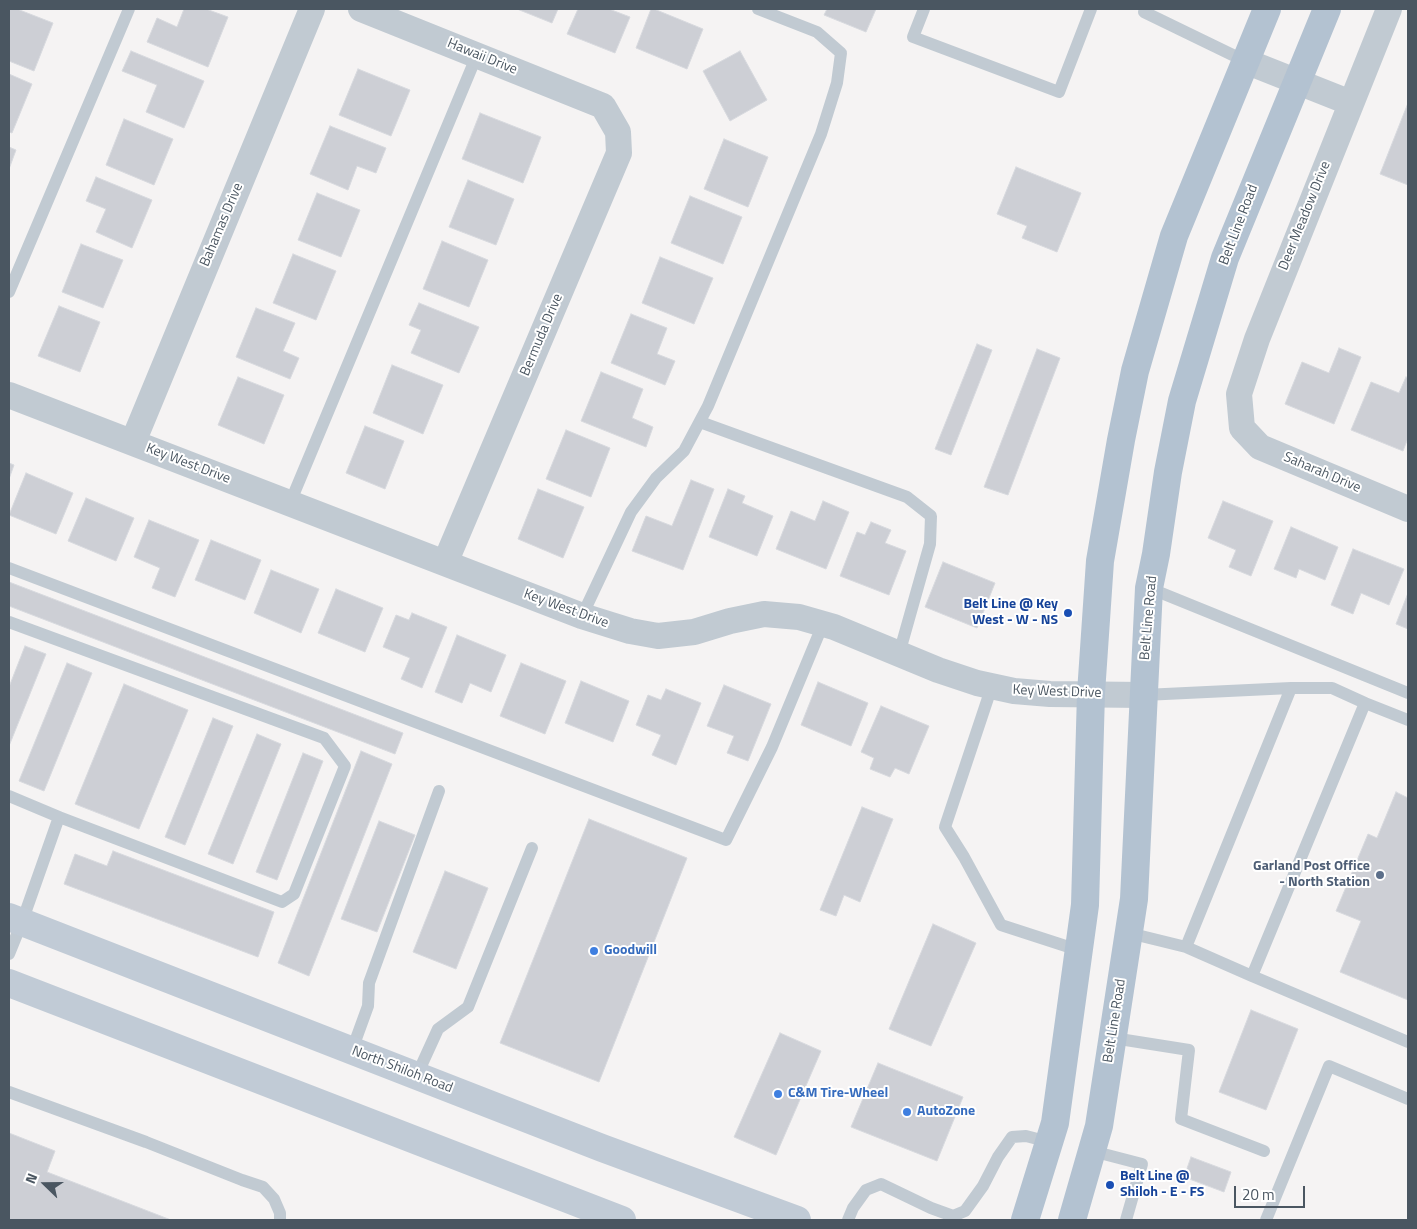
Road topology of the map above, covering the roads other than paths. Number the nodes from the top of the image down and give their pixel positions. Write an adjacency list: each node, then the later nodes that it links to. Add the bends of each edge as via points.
1 (129, 9): 16 (lane)
2 (312, 9): 20 (street, Bahamas Drive)
3 (361, 9): 11 (street, Hawaii Drive)
4 (758, 9): 18 (lane, via 817,32 841,53 837,83 821,134)
5 (924, 9): 6 (lane, via 913,37 1059,92)
6 (1091, 9)
7 (1266, 9): 12 (main road)
8 (1327, 9): 13 (main road, Belt Line Road)
9 (1389, 9): 14 (street, Deer Meadow Drive)
10 (1142, 10): 12 (lane)
11 (477, 55): 15 (street, Hawaii Drive); 21 (lane)
12 (1245, 61): 13 (street); 33 (main road, via 1174,236 1135,371 1100,561)
13 (1296, 81): 14 (street); 25 (main road, Belt Line Road, via 1225,258 1182,401)
14 (1350, 103): 19 (street, Deer Meadow Drive, via 1257,339 1240,394)
15 (603, 106): 23 (street, Bermuda Drive, via 618,132 619,153)
16 (9, 292)
17 (9, 395): 20 (street, Key West Drive)
18 (700, 422): 26 (lane, via 684,451 656,478 631,512); 29 (lane, via 907,497 931,516 930,544)
19 (1242, 428): 22 (street, Saharah Drive, via 1260,446)
20 (133, 442): 21 (street, Key West Drive)
21 (290, 503): 23 (street, Key West Drive)
22 (1408, 510)
23 (445, 563): 26 (street, Key West Drive)
24 (9, 568): 28 (lane, via 726,840 772,747)
25 (1149, 588): 32 (lane); 34 (main road, Belt Line Road)
26 (582, 616): 28 (street, Key West Drive, via 630,632 658,636 694,632 764,614)
27 (9, 622): 39 (lane, via 324,738 345,766 294,894 282,902)
28 (823, 624): 29 (street, Key West Drive)
29 (899, 654): 30 (street, Key West Drive)
30 (992, 686): 33 (street, Key West Drive, via 1014,692); 44 (lane, via 945,826 1001,925)
31 (1291, 688): 34 (lane); 35 (lane, via 1332,688); 43 (lane)
32 (1408, 692)
33 (1091, 693): 34 (street, Key West Drive); 44 (main road, via 1085,904)
34 (1144, 695): 42 (main road, Belt Line Road, via 1134,899)
35 (1365, 702): 36 (lane); 46 (lane)
36 (1408, 720)
37 (439, 791): 50 (lane, via 369,983 368,1006)
38 (9, 796): 39 (lane)
39 (59, 817): 41 (lane)
40 (532, 848): 51 (lane, via 468,1007 438,1029)
41 (15, 919): 45 (lane); 50 (main road, North Shiloh Road)
42 (1129, 933): 43 (lane); 48 (main road, Belt Line Road)
43 (1186, 947): 46 (lane)
44 (1078, 950): 54 (main road, via 1055,1123)
45 (9, 954)
46 (1252, 976): 49 (lane)
47 (9, 983): 58 (main road, via 578,1208)
48 (1113, 1038): 55 (main road, Belt Line Road); 56 (lane, via 1189,1050 1181,1119)
49 (1408, 1042)
50 (352, 1050): 51 (main road, North Shiloh Road)
51 (417, 1075): 59 (main road, North Shiloh Road)
52 (9, 1092): 57 (lane, via 263,1187 274,1199)
53 (1408, 1099): 64 (lane, via 1328,1066)
54 (1049, 1142): 60 (lane, via 1026,1136 1012,1137 965,1211 953,1216 881,1184 866,1190); 61 (main road)
55 (1092, 1151): 62 (main road, Belt Line Road); 63 (lane, via 1142,1164)
56 (1264, 1151)
57 (280, 1220)
58 (622, 1220)
59 (797, 1220)
60 (848, 1220)
61 (1025, 1220)
62 (1072, 1220)
63 (1126, 1220)
64 (1266, 1220)

